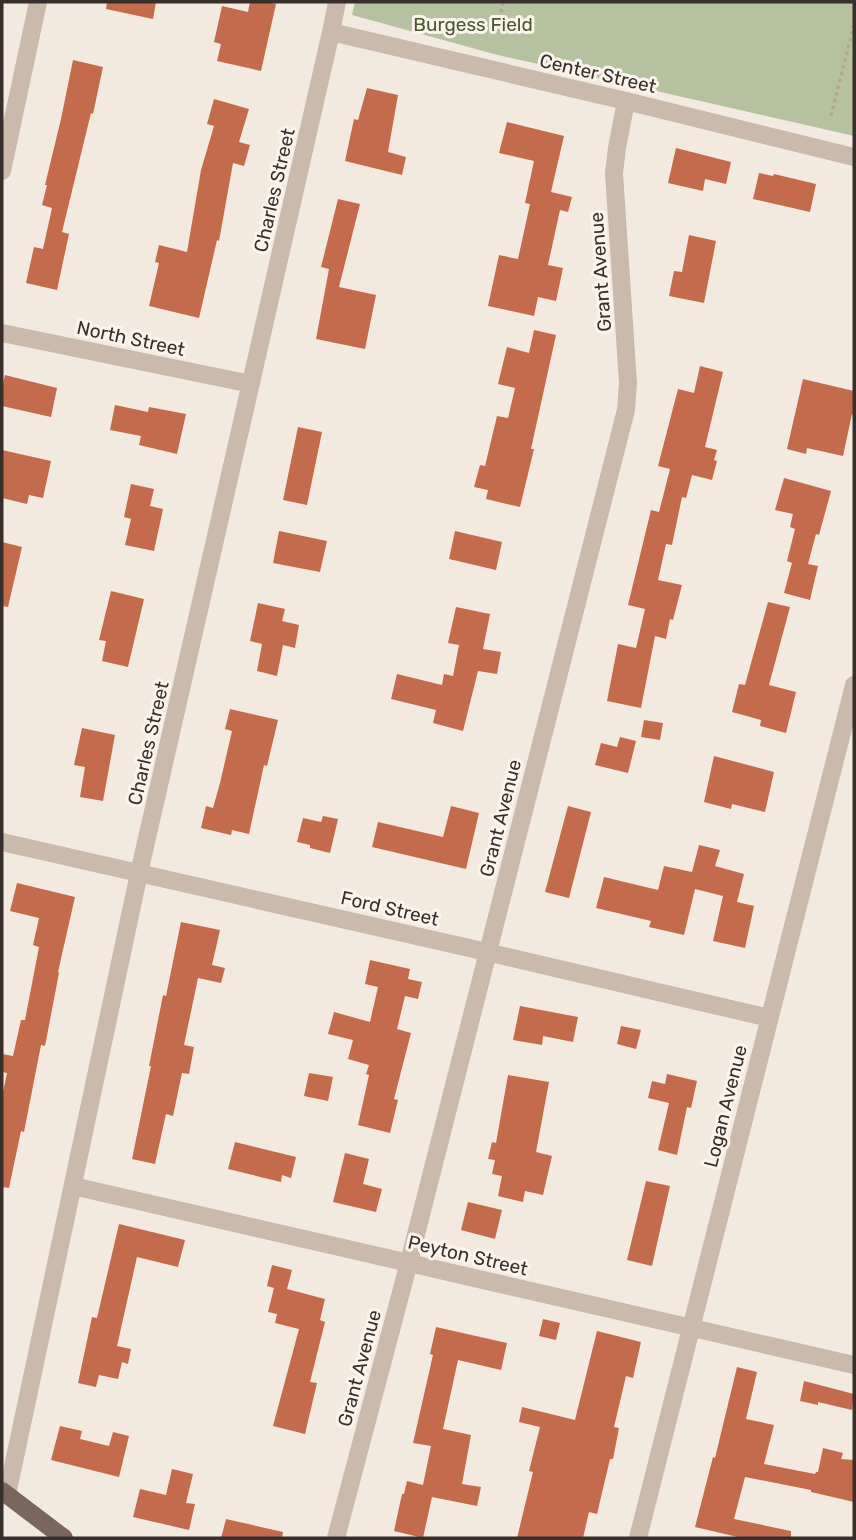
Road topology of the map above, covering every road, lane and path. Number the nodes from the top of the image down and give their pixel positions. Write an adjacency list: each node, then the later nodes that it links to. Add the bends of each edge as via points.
1 (38, 2): 10 (street)
2 (337, 2): 6 (street, Charles Street)
3 (503, 2): 5 (path, via 500,17)
4 (854, 24): 8 (path)
5 (505, 27)
6 (331, 32): 7 (street, Center Street); 12 (street, Charles Street)
7 (626, 101): 9 (street, Center Street); 16 (street, Grant Avenue, via 614,173 626,410)
8 (831, 116)
9 (854, 157)
10 (2, 172)
11 (2, 332): 12 (street, North Street)
12 (251, 384): 15 (street, Charles Street)
13 (854, 685): 17 (street, Logan Avenue)
14 (2, 842): 15 (street, Ford Street)
15 (139, 873): 16 (street, Ford Street); 18 (street, Charles Street)
16 (487, 952): 17 (street, Ford Street); 19 (street, Grant Avenue)
17 (769, 1018): 20 (street, Logan Avenue)
18 (73, 1186): 19 (street, Peyton Street); 22 (street, Charles Street)
19 (409, 1262): 20 (street, Peyton Street); 24 (street, Grant Avenue)
20 (691, 1328): 21 (street, Peyton Street); 25 (street, Logan Avenue)
21 (854, 1366)
22 (4, 1493): 23 (main road)
23 (64, 1538)
24 (336, 1538)
25 (638, 1538)

